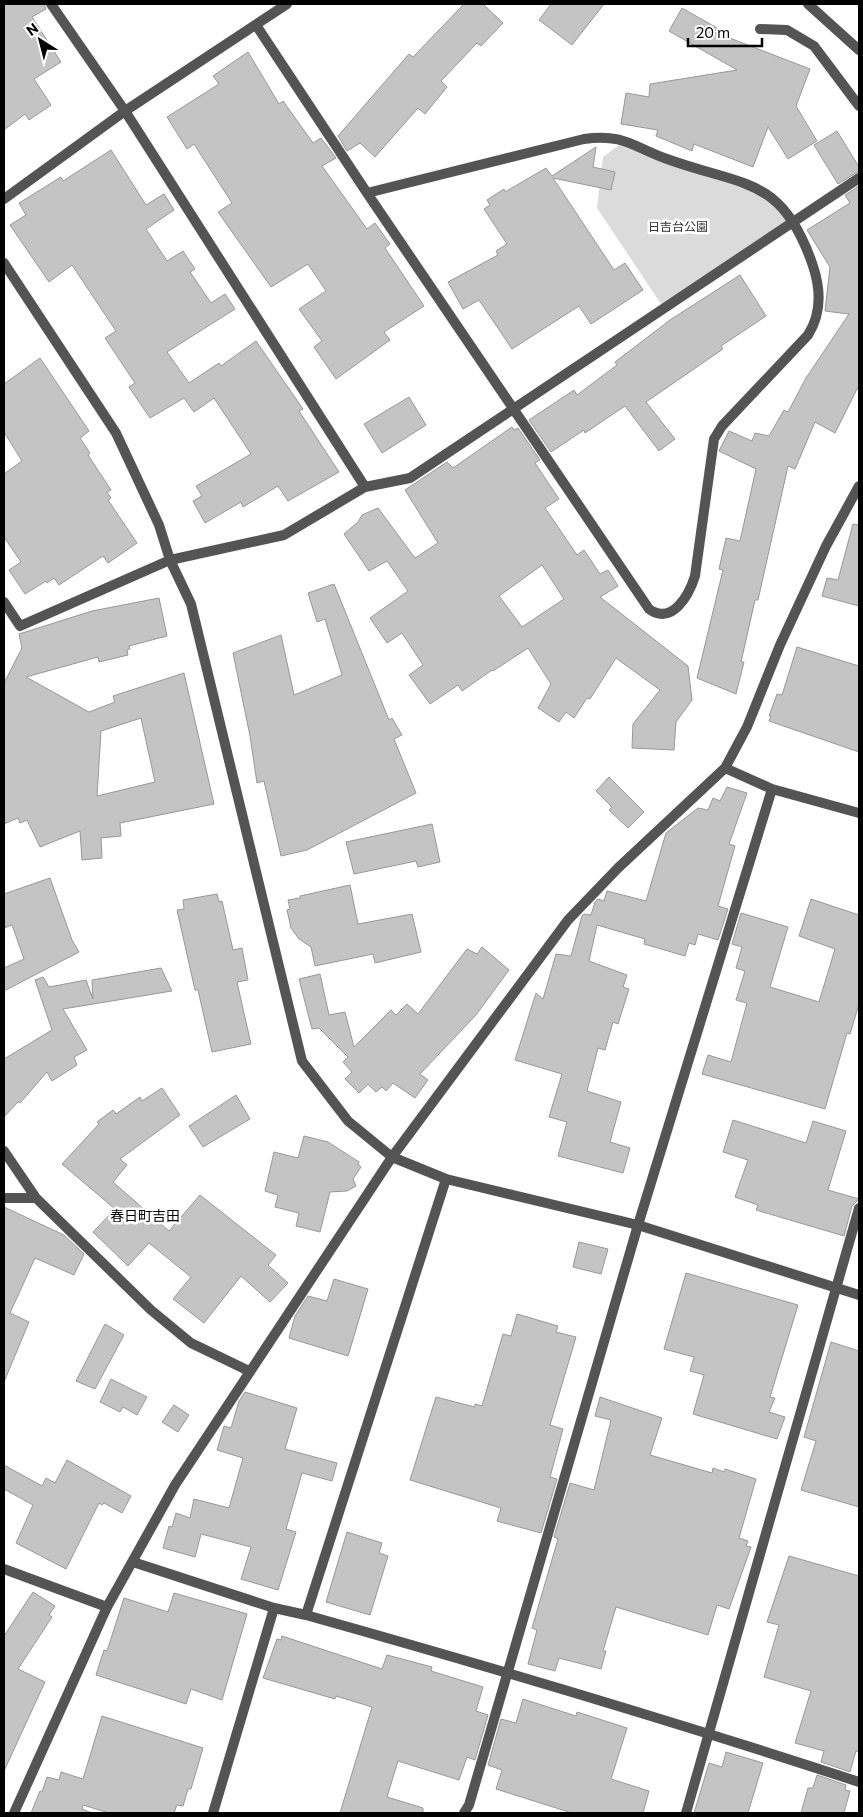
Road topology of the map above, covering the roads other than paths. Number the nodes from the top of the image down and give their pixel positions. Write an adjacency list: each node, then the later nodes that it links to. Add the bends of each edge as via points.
1 (50, 4): 8 (street)
2 (288, 4): 4 (street)
3 (808, 4): 6 (street)
4 (256, 24): 8 (street); 10 (street)
5 (760, 29): 7 (street, via 788,30 814,46)
6 (859, 50)
7 (859, 106)
8 (125, 111): 11 (street); 16 (street)
9 (859, 178): 12 (street)
10 (367, 193): 12 (street, via 584,139 612,137 758,189 776,201); 14 (street)
11 (4, 199)
12 (793, 222): 14 (street); 14 (street, via 815,271 819,307 816,322 808,335 722,426 714,439 695,576 691,588 671,613 656,614 649,609)
13 (4, 263): 17 (street, via 116,433 159,525)
14 (513, 407): 16 (street, via 410,478)
15 (859, 486): 19 (street, via 826,546 780,645 747,727)
16 (366, 487): 17 (street, via 284,535)
17 (170, 560): 18 (street, via 20,626); 23 (street, via 191,604 302,1062 348,1121)
18 (4, 602)
19 (725, 768): 20 (street); 23 (street, via 618,868 568,920)
20 (772, 789): 21 (street); 28 (street)
21 (859, 813)
22 (4, 1151): 26 (street)
23 (392, 1157): 24 (street); 31 (street)
24 (446, 1179): 28 (street); 36 (street)
25 (4, 1198): 26 (street)
26 (36, 1198): 31 (street, via 150,1310 192,1343)
27 (859, 1208): 29 (street)
28 (638, 1225): 29 (street); 37 (street)
29 (836, 1289): 30 (street); 38 (street)
30 (859, 1295)
31 (249, 1371): 32 (street, via 175,1486)
32 (133, 1562): 34 (street); 35 (street)
33 (4, 1569): 34 (street)
34 (108, 1607): 40 (street)
35 (274, 1608): 36 (street); 41 (street)
36 (306, 1615): 37 (street)
37 (506, 1672): 38 (street); 42 (street, via 469,1805)
38 (709, 1733): 39 (street); 43 (street)
39 (859, 1782)
40 (14, 1813)
41 (213, 1813)
42 (464, 1813)
43 (686, 1813)

